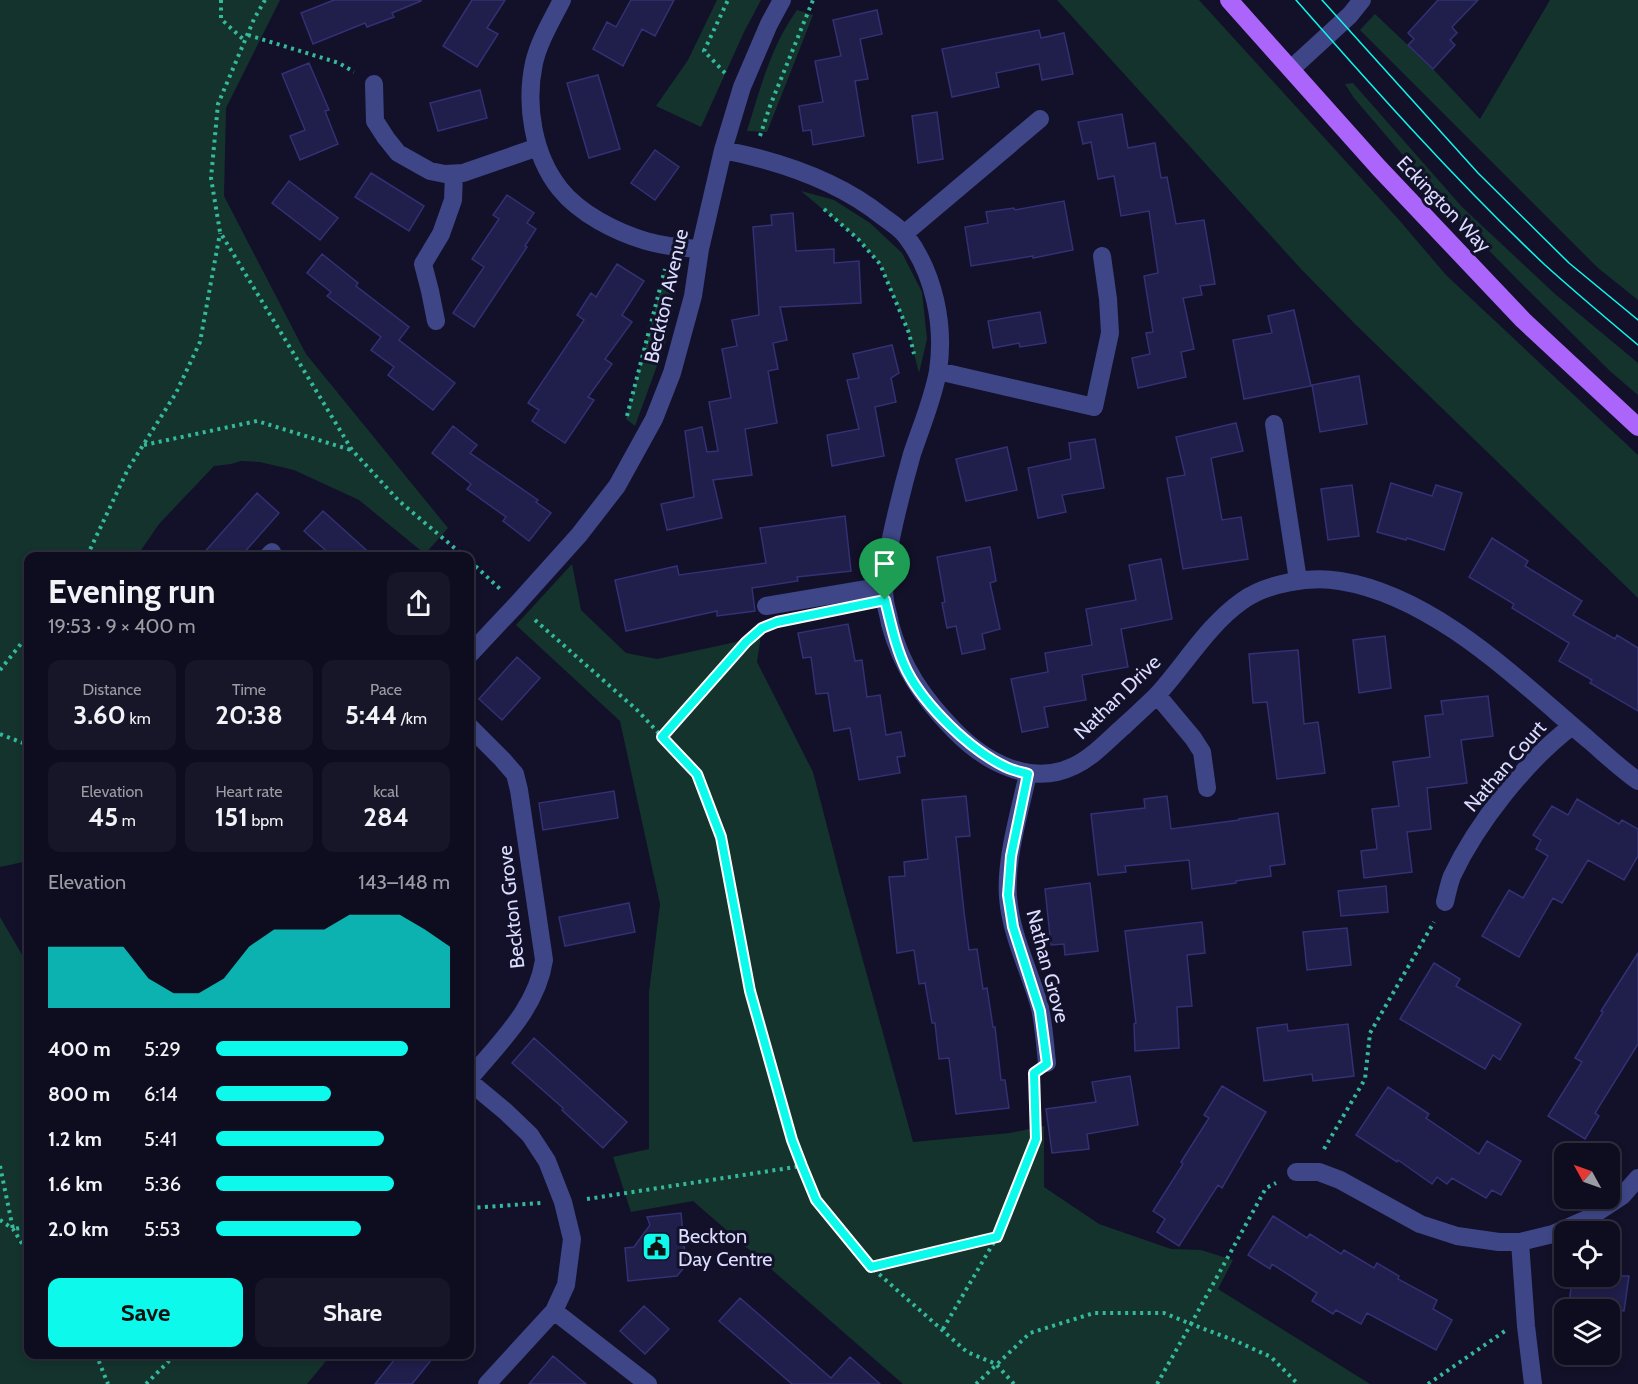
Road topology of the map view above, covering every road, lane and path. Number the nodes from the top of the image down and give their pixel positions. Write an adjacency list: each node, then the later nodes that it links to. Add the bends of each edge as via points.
1 (221, 0): 10 (path, via 221,19)
2 (265, 0): 9 (path)
3 (562, 0): 15 (street, via 534,62 532,122)
4 (728, 0): 13 (path, via 704,51)
5 (782, 0): 13 (street, Beckton Avenue)
6 (813, 0): 17 (path)
7 (1229, 0): 11 (main road, Eckington Way)
8 (1362, 0): 11 (street)
9 (248, 35): 10 (path); 12 (path, via 339,63)
10 (245, 41): 20 (path, via 218,104 211,178)
11 (1291, 69): 30 (main road, Eckington Way, via 1523,320)
12 (374, 84): 18 (street, via 375,121 398,153 430,171)
13 (742, 87): 16 (street, Beckton Avenue)
14 (1040, 119): 21 (street)
15 (538, 147): 18 (street); 22 (street, via 561,190 583,210 608,226)
16 (723, 150): 17 (street, Nathan Drive); 23 (street, Beckton Avenue)
17 (753, 156): 21 (street, Nathan Drive, via 838,187 870,206)
18 (454, 174): 25 (street, via 453,200 441,234 423,264)
19 (817, 203): 26 (path, via 880,264 909,333)
20 (220, 232): 31 (path, via 200,342 176,393); 32 (path)
21 (904, 234): 27 (street, Nathan Drive, via 925,267 934,298 940,334)
22 (672, 247): 23 (street); 28 (path)
23 (700, 249): 38 (street, Beckton Avenue, via 693,296 672,373 654,419 617,486)
24 (1102, 256): 27 (street, via 1110,333 1094,407)
25 (436, 321)
26 (917, 363)
27 (938, 371): 37 (street, Nathan Drive, via 897,510)
28 (626, 419)
29 (1274, 424): 36 (street)
30 (1638, 427)
31 (142, 445): 32 (path, via 257,421); 33 (path)
32 (352, 450): 34 (path, via 399,501)
33 (89, 552)
34 (459, 552)
35 (474, 565): 38 (path)
36 (1298, 580): 44 (street, Nathan Drive, via 1246,598 1227,612); 45 (street, Nathan Drive, via 1339,580 1380,591 1422,610 1469,639)
37 (885, 586): 39 (street); 50 (street, Nathan Drive, via 894,636 908,672 930,705 984,754 1006,768)
38 (517, 604): 42 (street, Beckton Avenue); 48 (path)
39 (766, 606)
40 (762, 628): 48 (path)
41 (24, 640): 43 (path)
42 (474, 650)
43 (0, 670)
44 (1157, 695): 50 (street, Nathan Drive, via 1097,751 1074,766 1052,773); 52 (street, via 1202,752)
45 (1572, 726): 51 (street, Nathan Drive); 53 (street, Nathan Court, via 1554,739 1496,804 1451,878)
46 (474, 731): 55 (street, Beckton Grove, via 515,774 544,960 542,976 527,1005)
47 (0, 734): 49 (path)
48 (662, 737): 58 (path, via 697,774 721,837 750,991)
49 (24, 743)
50 (1028, 774): 54 (street, Nathan Grove, via 1011,856 1008,895 1013,927 1040,1011)
51 (1638, 781)
52 (1207, 788)
53 (1445, 902): 59 (path, via 1370,1033 1365,1079 1326,1148)
54 (1047, 1064): 66 (path, via 1034,1073 1036,1139)
55 (474, 1075)
56 (474, 1084): 61 (street, via 530,1135 547,1161)
57 (0, 1166): 65 (path)
58 (802, 1166): 61 (path); 69 (path, via 816,1200)
59 (1296, 1172): 67 (street, via 1319,1172 1340,1180 1420,1224 1457,1236); 71 (path, via 1266,1188)
60 (1638, 1178): 67 (street, via 1622,1196 1587,1219 1553,1234)
61 (563, 1202): 62 (path); 70 (street, via 572,1239 566,1285)
62 (474, 1208)
63 (0, 1220): 65 (path)
64 (24, 1228): 65 (path)
65 (13, 1229): 68 (path)
66 (997, 1237): 69 (path); 73 (path)
67 (1520, 1242): 72 (street)
68 (24, 1247)
69 (871, 1267): 73 (path)
70 (554, 1311): 79 (street); 80 (street)
71 (1191, 1324): 76 (path, via 1164,1313 1094,1313 1030,1333); 83 (path); 84 (path, via 1271,1357)
72 (1526, 1326): 85 (path, via 1505,1331); 86 (street)
73 (943, 1329): 76 (path, via 967,1352)
74 (98, 1359): 77 (path)
75 (171, 1359): 78 (path)
76 (996, 1364): 81 (path); 82 (path)
77 (108, 1384)
78 (146, 1384)
79 (488, 1384)
80 (648, 1384)
81 (976, 1384)
82 (1014, 1384)
83 (1157, 1384)
84 (1298, 1384)
85 (1428, 1384)
86 (1533, 1384)

